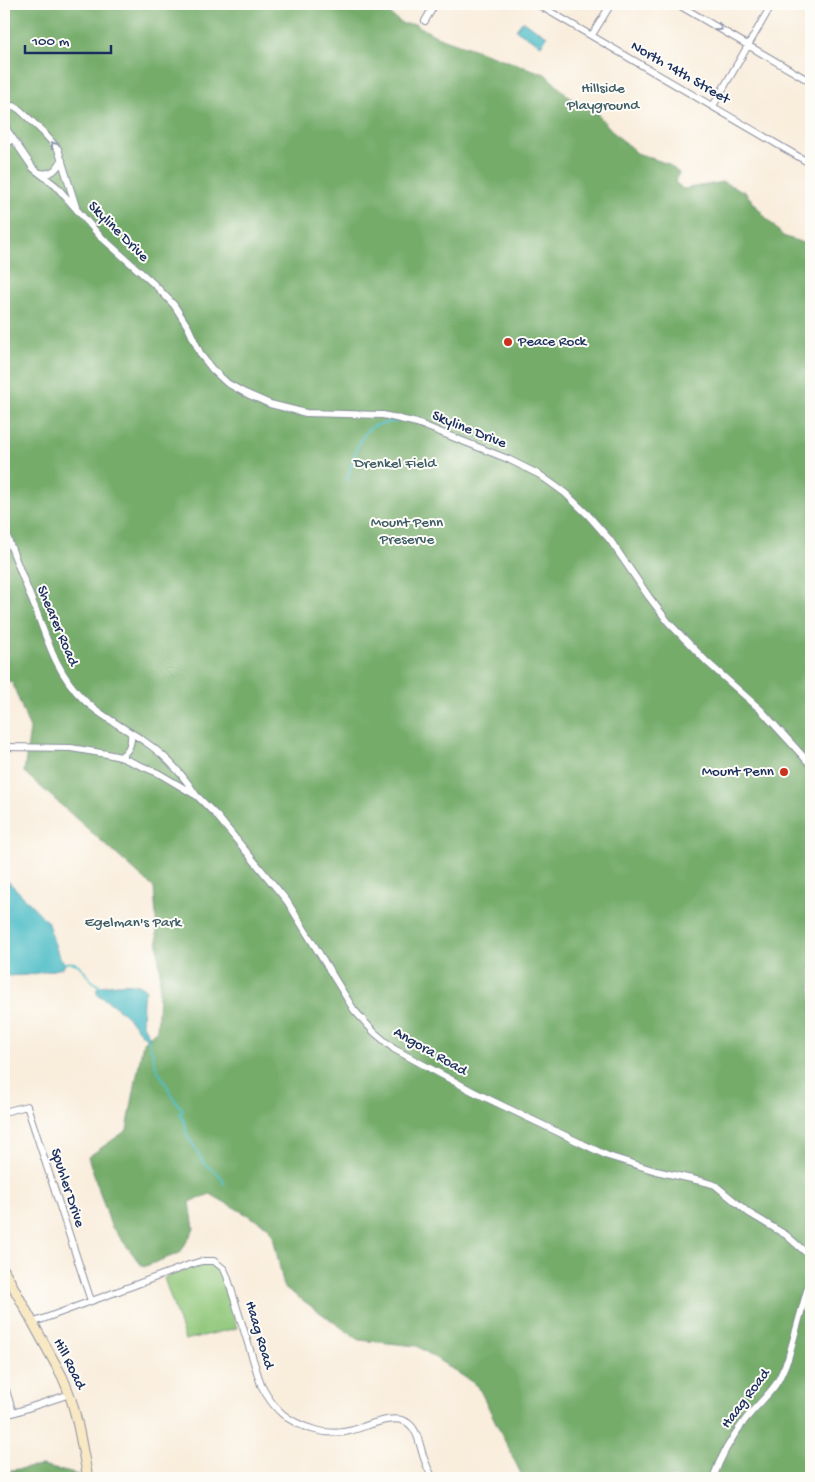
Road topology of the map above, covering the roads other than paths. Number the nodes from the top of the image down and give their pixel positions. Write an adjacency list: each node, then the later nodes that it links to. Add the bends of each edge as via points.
1 (435, 4): 6 (street)
2 (537, 4): 7 (street, North 14th Street)
3 (611, 4): 7 (street)
4 (677, 4): 8 (street, one-way to 8)
5 (772, 4): 8 (street)
6 (425, 21)
7 (592, 36): 10 (street, North 14th Street)
8 (748, 45): 9 (street); 10 (street)
9 (811, 82)
10 (713, 106): 14 (street, North 14th Street)
11 (12, 138): 12 (street); 13 (street, Skyline Drive, one-way to 11, via 58,149 43,132 14,106 5,112 6,130); 15 (street, Skyline Drive)
12 (4, 147)
13 (62, 160): 15 (street, via 53,172 44,174); 16 (street, Skyline Drive)
14 (811, 164)
15 (37, 171): 16 (street, Skyline Drive)
16 (76, 207): 21 (street, Skyline Drive, via 99,235 170,301 183,318 206,363 234,387 270,404 306,413 383,415 417,423 524,466 566,493 610,540 670,622 707,662 761,710)
17 (4, 528): 18 (street, Shearer Road, via 63,675 95,710)
18 (131, 733): 20 (street, via 128,750); 22 (street, Shearer Road, via 167,759 186,778)
19 (4, 747): 20 (street, Angora Road, via 71,748)
20 (120, 758): 22 (street, Angora Road, via 158,773)
21 (811, 765)
22 (197, 796): 24 (street, Angora Road, via 288,901 354,1010 390,1046 474,1092 608,1156 715,1185 749,1213 786,1235)
23 (4, 1112): 27 (street, Spuhler Drive, via 28,1106)
24 (811, 1257)
25 (4, 1270): 28 (street, Hill Road)
26 (811, 1276): 33 (street, Haag Road, via 788,1359 776,1384 744,1420)
27 (91, 1301): 28 (street, Haag Road); 32 (street, Haag Road, via 195,1263 214,1261 228,1276 261,1385 287,1419 301,1426 333,1433 387,1420 404,1421 412,1426)
28 (32, 1323): 30 (street, Hill Road)
29 (4, 1384): 30 (street, via 13,1413)
30 (70, 1394): 31 (street, Hill Road)
31 (88, 1478)
32 (433, 1478)
33 (713, 1478)

